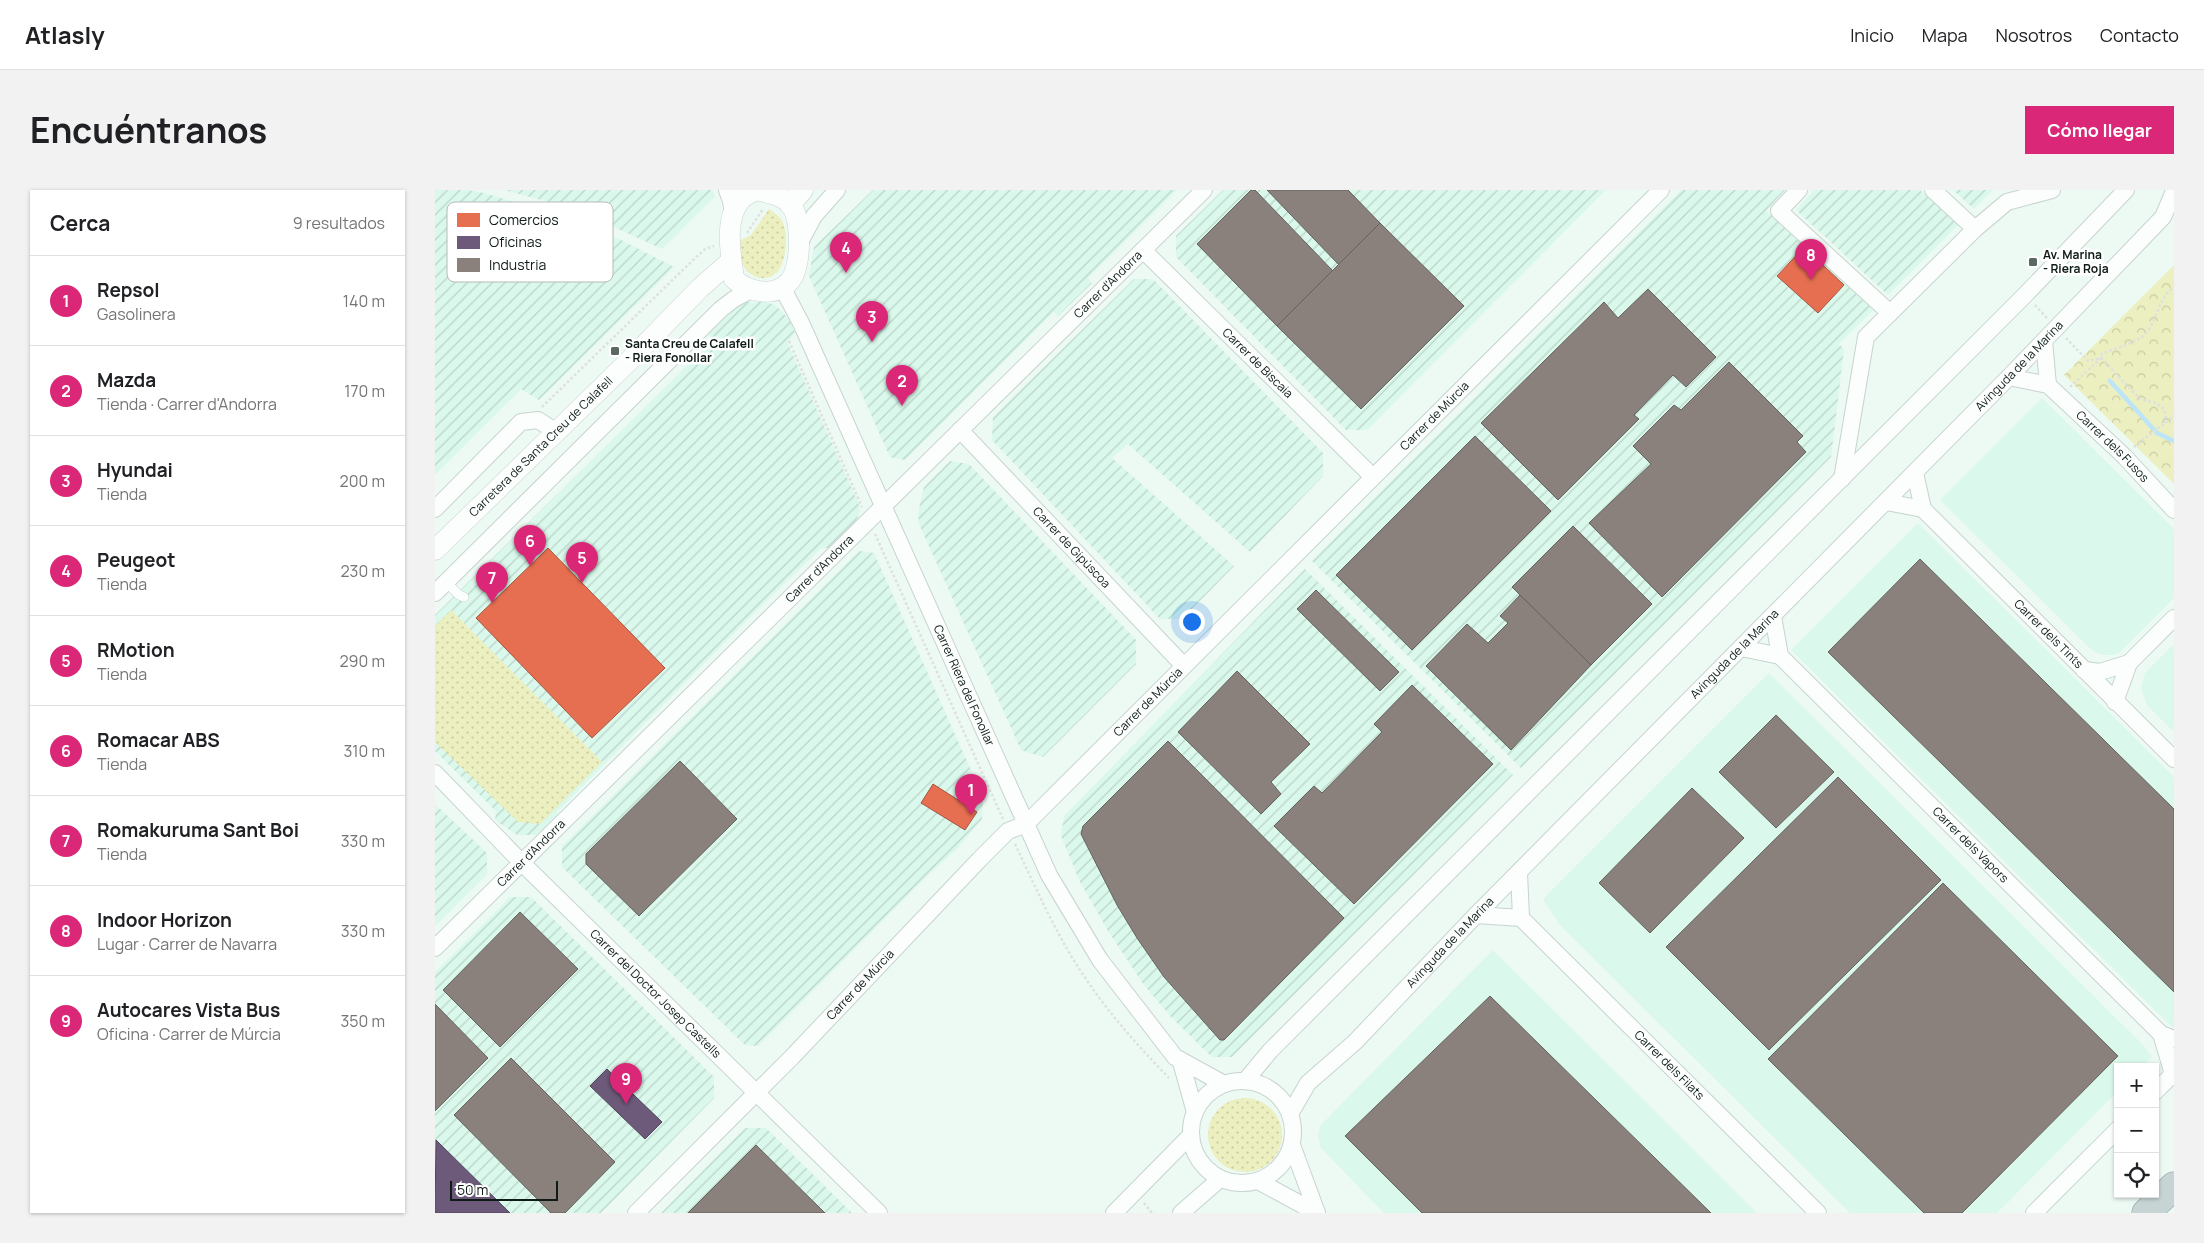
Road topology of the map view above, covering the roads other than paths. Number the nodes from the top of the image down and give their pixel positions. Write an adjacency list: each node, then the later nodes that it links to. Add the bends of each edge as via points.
1 (727, 190): 12 (street)
2 (837, 190): 14 (street, via 814,216)
3 (1204, 190): 15 (street, Carrer d'Andorra)
4 (1661, 190): 26 (street, Carrer de Múrcia)
5 (1799, 190): 19 (street, via 1779,211)
6 (1933, 190): 13 (street)
7 (2052, 190): 13 (street, via 2007,202)
8 (2126, 190): 27 (street)
9 (2174, 191): 11 (street, Avinguda de la Marina)
10 (796, 197): 12 (street, via 756,190 743,198); 14 (street)
11 (2168, 214): 20 (street, Avinguda de la Marina)
12 (733, 215): 16 (street)
13 (1975, 229): 19 (street)
14 (799, 244): 17 (street, via 797,266 790,282)
15 (1143, 250): 23 (street, Carrer d'Andorra); 26 (street, Carrer de Biscaia)
16 (731, 260): 18 (street, via 734,279); 24 (street, Carretera de Santa Creu de Calafell)
17 (782, 287): 18 (street, via 766,292); 29 (street, Carrer Riera del Fonollar, via 801,322)
18 (751, 290): 34 (street, via 721,310)
19 (1890, 313): 27 (street, via 1865,337)
20 (2044, 341): 21 (street, Avinguda de la Marina); 22 (street)
21 (2009, 377): 22 (street); 25 (street, Avinguda de la Marina)
22 (2048, 385): 32 (street, Carrer dels Fusos, via 2124,456)
23 (960, 430): 29 (street, Carrer d'Andorra); 41 (street, Carrer de Gipúscoa)
24 (555, 431): 30 (street, via 538,420 521,422); 33 (street, Carretera de Santa Creu de Calafell)
25 (1915, 473): 28 (street, Avinguda de la Marina); 31 (street)
26 (1373, 477): 41 (street, Carrer de Múrcia)
27 (1842, 479): 55 (street, via 1270,1051)
28 (1886, 502): 31 (street); 36 (street, Avinguda de la Marina)
29 (883, 506): 46 (street, Carrer Riera del Fonollar); 47 (street, Carrer d'Andorra)
30 (435, 508)
31 (1923, 508): 42 (street, Carrer dels Tints)
32 (2174, 510)
33 (435, 550)
34 (440, 587): 35 (lane)
35 (464, 597)
36 (1773, 616): 38 (street, Avinguda de la Marina); 39 (street)
37 (2174, 618): 40 (street)
38 (1741, 648): 39 (street); 48 (street, Avinguda de la Marina)
39 (1780, 656): 52 (street, Carrer dels Vapors)
40 (2129, 663): 42 (street, via 2100,672); 43 (street)
41 (1184, 666): 46 (street, Carrer de Múrcia)
42 (2084, 670): 43 (street, Carrer dels Tints)
43 (2115, 702): 44 (street, Carrer dels Tints)
44 (2174, 759)
45 (435, 773): 47 (street, Carrer del Doctor Josep Castells)
46 (1026, 824): 53 (street, Carrer Riera del Fonollar, via 1049,875 1100,960); 58 (street, Carrer de Múrcia, via 1008,831)
47 (521, 862): 51 (street, Carrer d'Andorra); 58 (street, Carrer del Doctor Josep Castells)
48 (1519, 872): 49 (street, Avinguda de la Marina); 50 (street)
49 (1476, 915): 50 (street); 60 (street, Avinguda de la Marina, via 1355,1042 1309,1083)
50 (1521, 918): 72 (street, Carrer dels Filats)
51 (435, 948)
52 (2167, 1037): 54 (street, Carrer dels Vapors)
53 (1181, 1062): 56 (street); 59 (street)
54 (2174, 1074): 57 (street)
55 (1245, 1081): 56 (street); 60 (street, via 1272,1091)
56 (1224, 1084): 59 (street, via 1206,1095)
57 (2159, 1088)
58 (756, 1093): 67 (street, Carrer de Múrcia); 68 (street, Carrer del Doctor Josep Castells)
59 (1195, 1112): 62 (street)
60 (1290, 1114): 63 (street)
61 (2114, 1133): 73 (street)
62 (1191, 1136): 64 (street, via 1199,1161); 69 (street)
63 (1292, 1145): 65 (street, via 1279,1167); 71 (street)
64 (1220, 1179): 65 (street, via 1243,1183); 70 (street)
65 (1258, 1180): 71 (street)
66 (2174, 1186): 74 (highway)
67 (636, 1213)
68 (879, 1213)
69 (1114, 1213)
70 (1181, 1213)
71 (1317, 1213)
72 (1818, 1213)
73 (2034, 1213)
74 (2146, 1213)

